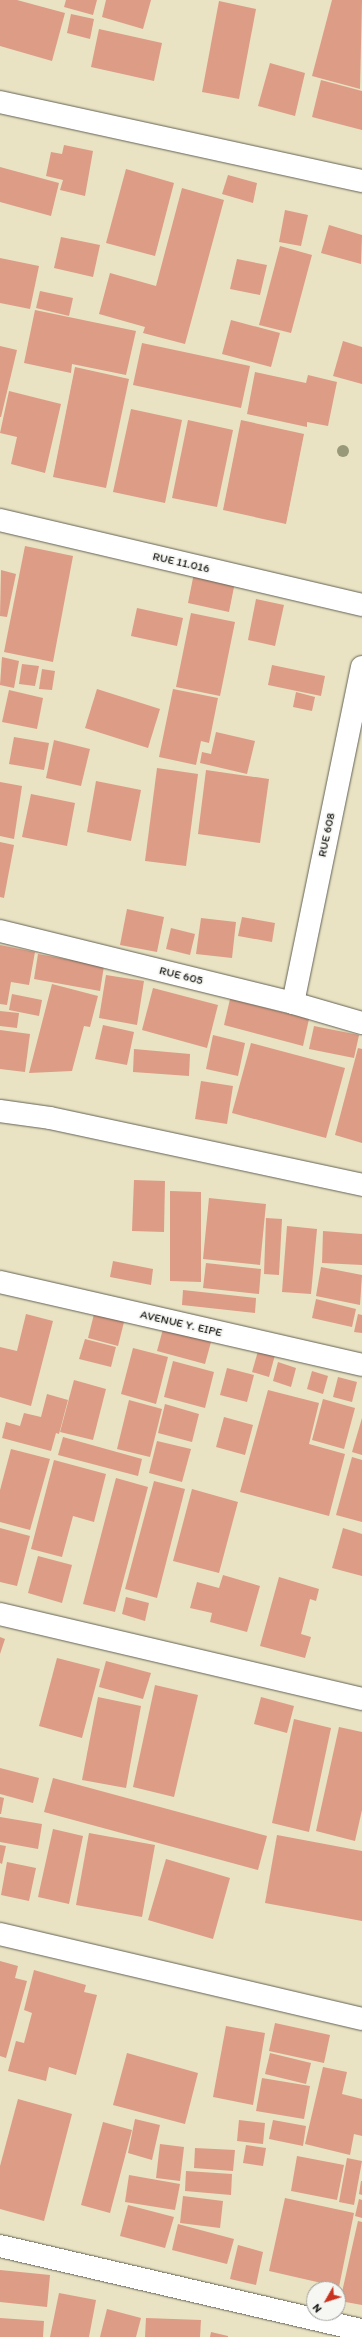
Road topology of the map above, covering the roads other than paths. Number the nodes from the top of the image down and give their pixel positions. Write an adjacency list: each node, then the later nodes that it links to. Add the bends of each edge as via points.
1 (0, 102): 2 (street)
2 (362, 181)
3 (0, 520): 4 (street, RUE 11.016)
4 (362, 605)
5 (362, 668): 7 (street, RUE 608)
6 (0, 931): 7 (street, RUE 605)
7 (293, 1003): 8 (street, RUE 605)
8 (362, 1023)
9 (0, 1111): 10 (street, via 50,1118)
10 (362, 1185)
11 (0, 1282): 12 (street, AVENUE Y. EIPE)
12 (362, 1365)
13 (0, 1614): 14 (street)
14 (362, 1699)
15 (0, 1934): 16 (street)
16 (362, 2019)
17 (0, 2246): 18 (street)
18 (362, 2330)

